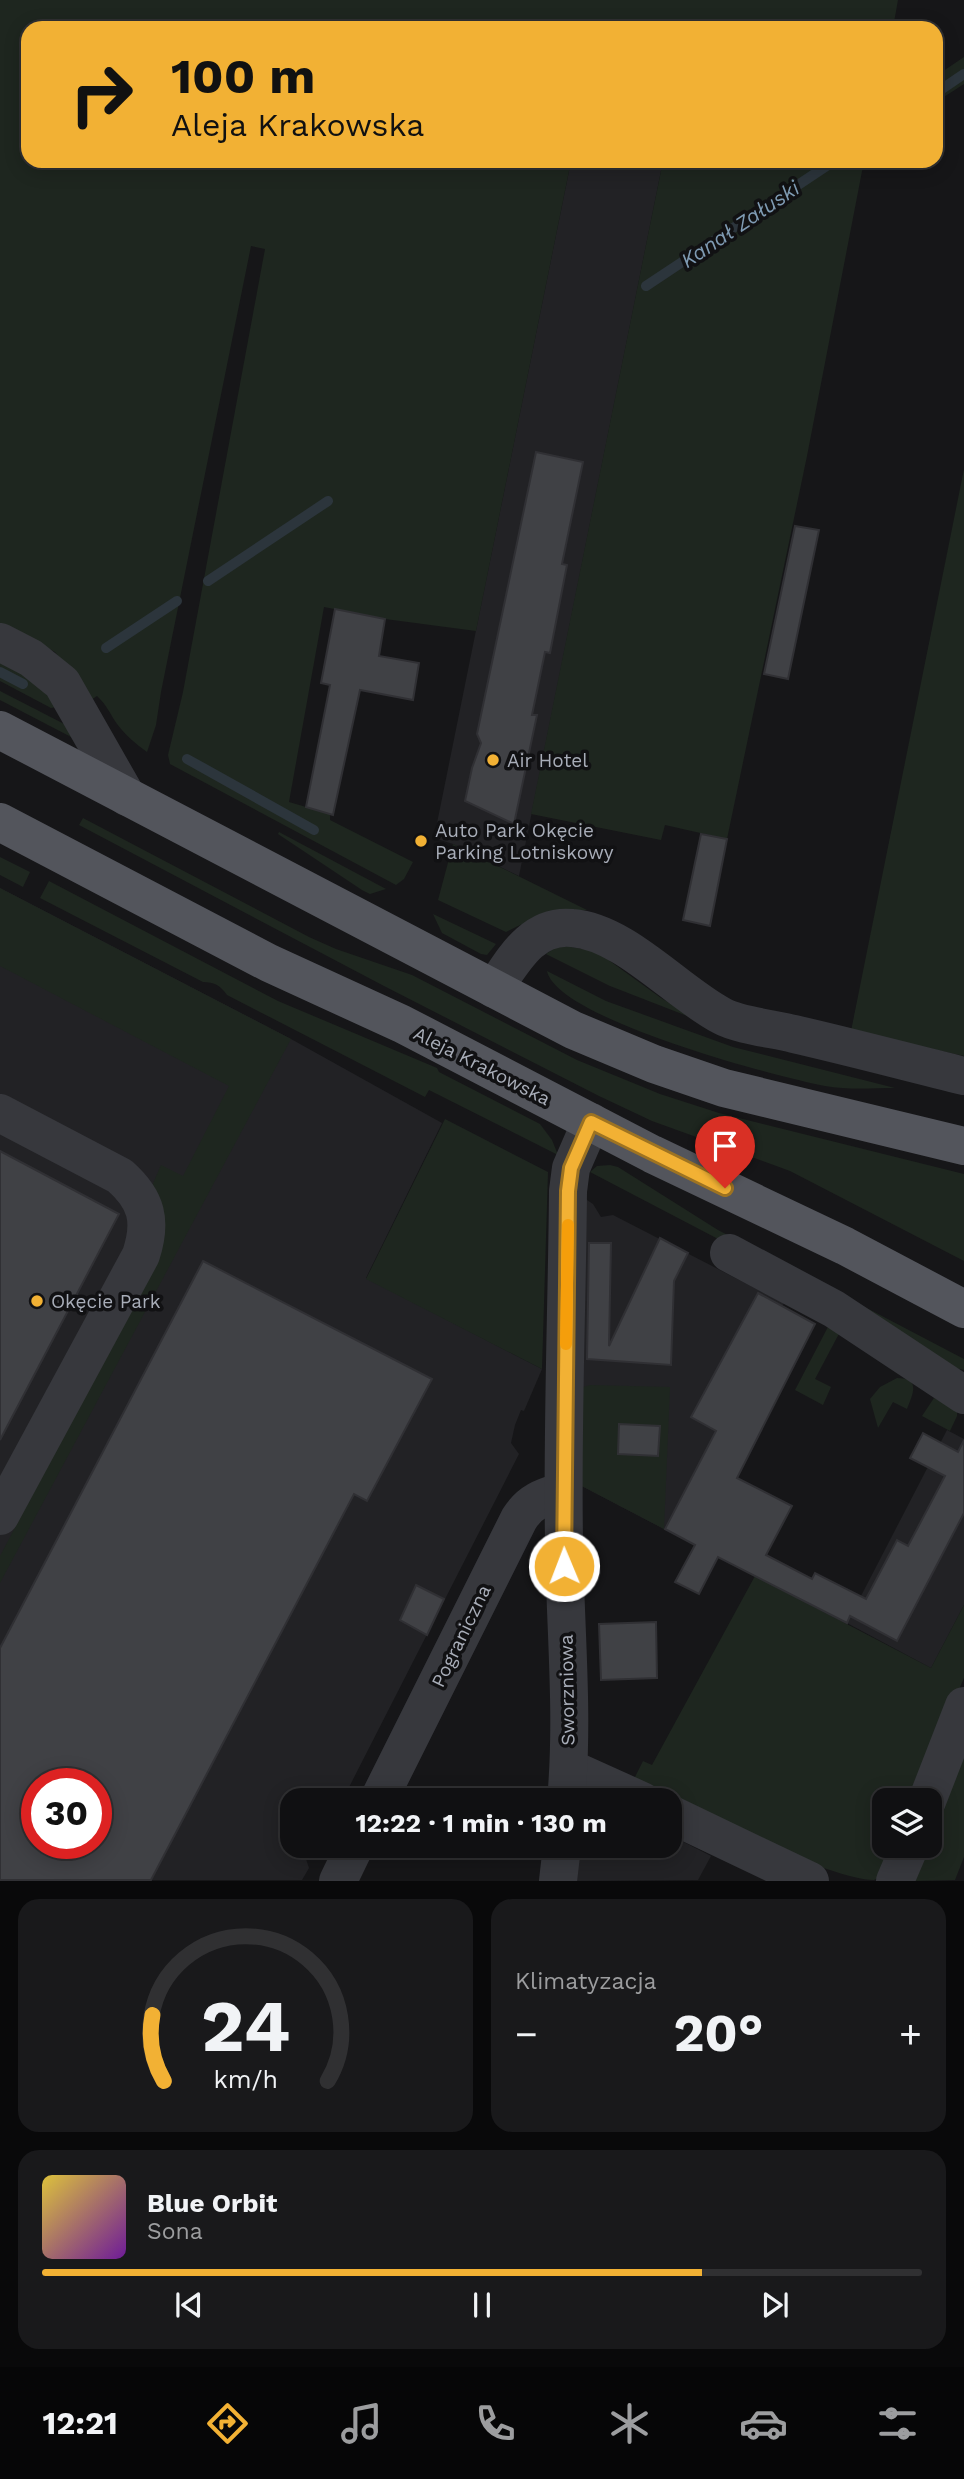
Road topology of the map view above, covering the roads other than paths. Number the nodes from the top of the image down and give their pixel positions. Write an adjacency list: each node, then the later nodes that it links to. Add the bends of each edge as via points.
1 (0, 642): 3 (street, via 31,658 62,683)
2 (0, 730): 3 (main road)
3 (127, 797): 5 (main road)
4 (0, 821): 8 (main road, Aleja Krakowska, via 269,962)
5 (494, 989): 6 (street, via 521,949 537,935 551,929 589,931 619,946 723,1017); 9 (main road, via 654,1065 737,1091)
6 (964, 1076)
7 (0, 1113): 14 (street, via 120,1176 139,1198 148,1226 141,1255)
8 (591, 1122): 11 (main road, Aleja Krakowska); 13 (street, Sworzniowa, via 571,1168 568,1191)
9 (964, 1146)
10 (729, 1253): 12 (street, via 834,1309)
11 (964, 1309)
12 (964, 1395)
13 (563, 1491): 16 (street, Sworzniowa); 17 (street, Pograniczna, via 540,1498 524,1510)
14 (0, 1516)
15 (964, 1706): 19 (street)
16 (567, 1784): 18 (street)
17 (384, 1788)
18 (585, 1788)
19 (932, 1788)
20 (682, 1820): 26 (street)
21 (349, 1858): 24 (street)
22 (561, 1858): 25 (street)
23 (905, 1858): 27 (street)
24 (338, 1881)
25 (558, 1881)
26 (810, 1881)
27 (895, 1881)

